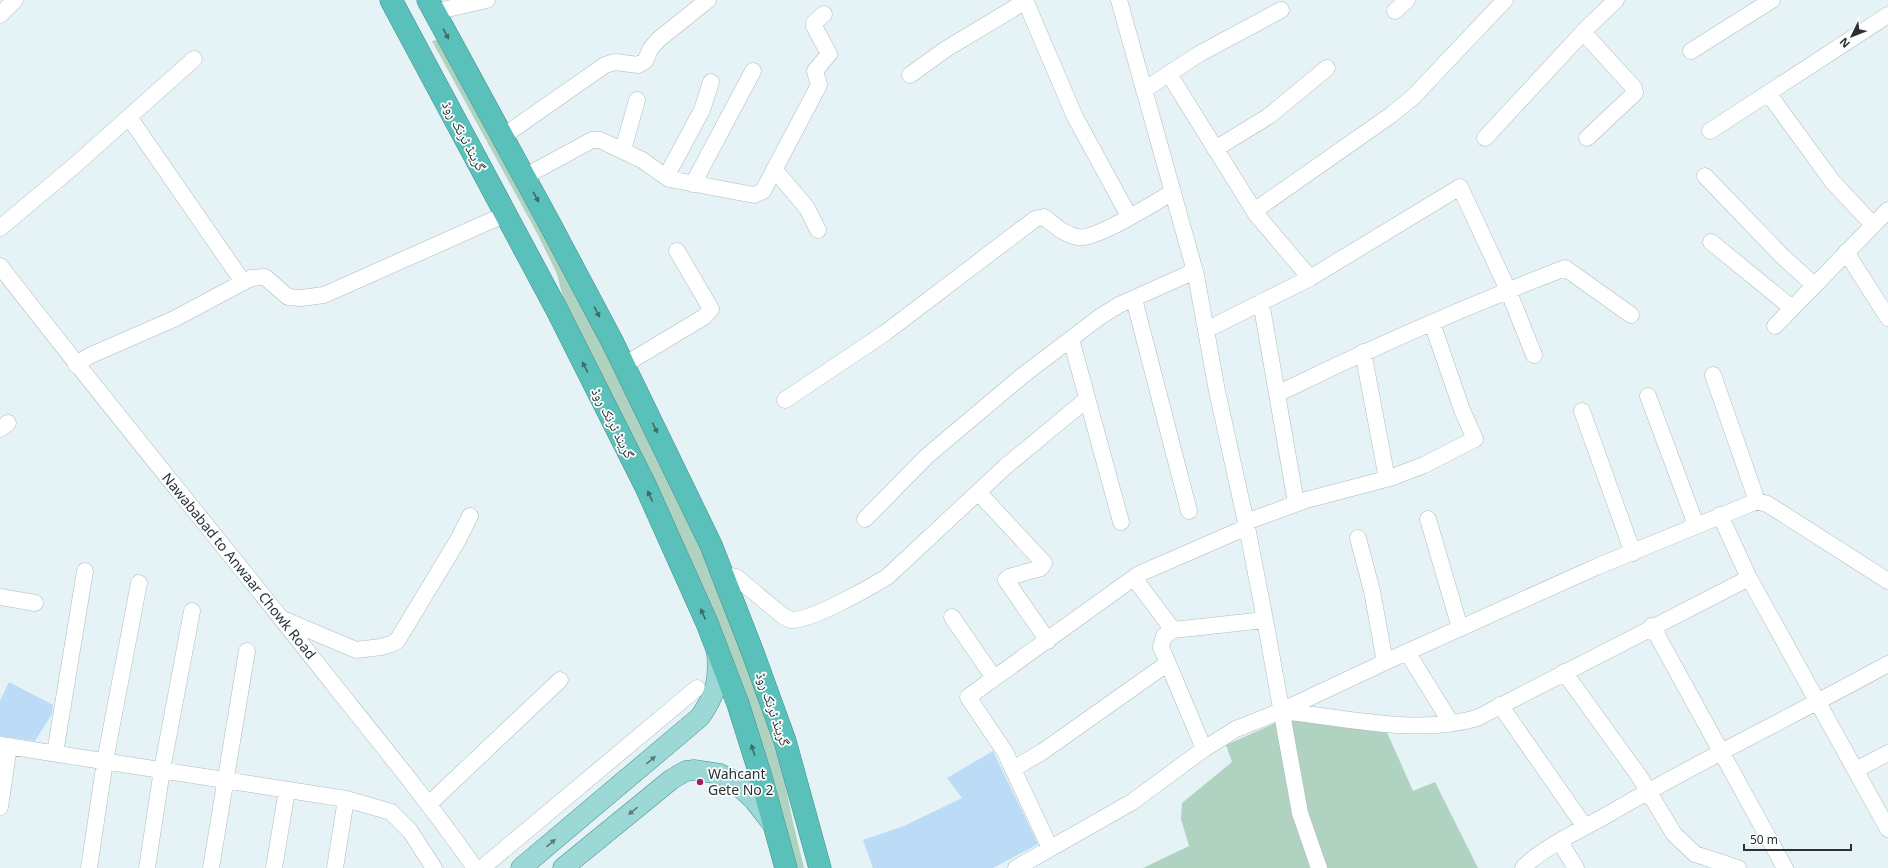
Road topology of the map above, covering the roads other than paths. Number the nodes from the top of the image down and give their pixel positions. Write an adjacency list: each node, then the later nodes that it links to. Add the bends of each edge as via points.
1 (15, 0): 15 (street)
2 (391, 0): 17 (highway, گرینڈ ٹرنک روڈ)
3 (487, 0): 11 (street)
4 (708, 0): 31 (street, via 659,39 644,61 638,65 615,62 605,65)
5 (1119, 0): 26 (street)
6 (1407, 0): 13 (street)
7 (1504, 0): 43 (street, via 1413,97)
8 (1616, 0): 18 (street)
9 (1772, 0): 19 (street)
10 (1026, 1): 24 (street, via 946,48); 45 (street, via 1075,117)
11 (431, 6): 17 (highway); 31 (highway, گرینڈ ٹرنک روڈ, one-way to 31)
12 (1281, 10): 23 (street, via 1199,54)
13 (1395, 11)
14 (824, 14): 36 (street, via 814,23 829,54 815,71 819,85)
15 (0, 15)
16 (1888, 15): 27 (street)
17 (406, 28): 44 (highway, گرینڈ ٹرنک روڈ)
18 (1583, 32): 32 (street); 33 (street, via 1634,88 1635,93)
19 (1692, 51)
20 (194, 58): 29 (street)
21 (1327, 68): 34 (street, via 1269,116)
22 (753, 71): 40 (street)
23 (1169, 74): 26 (street); 34 (street)
24 (910, 75)
25 (710, 82): 39 (street, via 702,110)
26 (1144, 90): 41 (street)
27 (1768, 93): 30 (street); 46 (street, via 1832,181)
28 (638, 100): 35 (street)
29 (129, 117): 47 (street); 55 (street)
30 (1710, 131)
31 (502, 137): 38 (highway, گرینڈ ٹرنک روڈ)
32 (1485, 138)
33 (1587, 138)
34 (1215, 149): 43 (street)
35 (623, 150): 38 (street, via 600,140 592,140); 39 (street)
36 (774, 169): 40 (street, via 763,191 754,195); 48 (street, via 807,208)
37 (1705, 176): 56 (street, via 1783,257)
38 (524, 177): 70 (highway, گرینڈ ٹرنک روڈ, one-way to 70)
39 (666, 177): 40 (street)
40 (693, 184)
41 (1173, 192): 45 (street); 53 (street)
42 (1888, 210): 46 (street)
43 (1254, 211): 54 (street)
44 (506, 214): 55 (street, via 324,295 288,297 265,277 251,278); 107 (highway, گرینڈ ٹرنک روڈ, one-way to 44, via 646,487)
45 (1129, 216): 75 (street, via 1096,234 1080,238 1065,234 1044,217 1035,219 885,333)
46 (1873, 225): 51 (street)
47 (0, 228)
48 (818, 230)
49 (1711, 242): 60 (street)
50 (677, 251): 70 (street, via 711,309 704,317)
51 (1846, 252): 56 (street); 62 (street)
52 (0, 266): 69 (street, Nawababad to Anwaar Chowk Road)
53 (1195, 271): 58 (street); 65 (street)
54 (1310, 278): 57 (street, via 1460,187); 59 (street)
55 (243, 282): 69 (street, via 174,319 89,356)
56 (1814, 285): 60 (street)
57 (1508, 290): 61 (street, via 1565,268); 63 (street); 68 (street)
58 (1134, 299): 66 (street, via 1101,316); 81 (street)
59 (1261, 302): 65 (street); 72 (street)
60 (1792, 308): 64 (street)
61 (1631, 315)
62 (1888, 317)
63 (1432, 323): 67 (street); 77 (street, via 1462,410 1475,439 1424,465)
64 (1775, 326)
65 (1206, 330): 87 (street)
66 (1071, 339): 74 (street); 84 (street, via 1022,376 927,456)
67 (1363, 352): 72 (street); 77 (street)
68 (1534, 355)
69 (76, 365): 101 (street, Nawababad to Anwaar Chowk Road)
70 (624, 365): 92 (highway, گرینڈ ٹرنک روڈ, one-way to 92, via 675,469)
71 (1713, 375): 79 (street)
72 (1277, 394): 80 (street)
73 (1648, 396): 88 (street)
74 (1087, 399): 78 (street, via 1004,467); 86 (street)
75 (785, 400)
76 (1582, 411): 90 (street)
77 (1387, 479): 80 (street)
78 (978, 492): 92 (street, via 887,577 865,591 811,616 791,620 736,577); 106 (street, via 1044,563 1041,568 1009,576 1006,580)
79 (1757, 501): 82 (street); 95 (street, via 1767,504)
80 (1296, 503): 87 (street)
81 (1190, 511)
82 (1720, 515): 88 (street); 94 (street)
83 (470, 516): 101 (street, via 397,640 391,644 356,650)
84 (865, 519)
85 (1428, 519): 104 (street)
86 (1120, 522)
87 (1246, 524): 93 (street); 102 (street)
88 (1696, 525): 90 (street)
89 (1358, 538): 110 (street, via 1372,591)
90 (1633, 553): 104 (street)
91 (85, 571): 125 (street)
92 (722, 574): 152 (highway, گرینڈ ٹرنک روڈ, via 785,741)
93 (1134, 578): 105 (street); 106 (street)
94 (1749, 578): 103 (street); 117 (street)
95 (1888, 581)
96 (139, 583): 126 (street)
97 (0, 597): 98 (street)
98 (35, 602)
99 (192, 611): 128 (street)
100 (952, 616): 114 (street)
101 (282, 618): 134 (street, Nawababad to Anwaar Chowk Road)
102 (1265, 620): 105 (street); 119 (street)
103 (1652, 626): 113 (street); 123 (street)
104 (1460, 628): 109 (street)
105 (1173, 630): 111 (street, via 1164,636 1161,647)
106 (1048, 641): 114 (street)
107 (716, 646): 136 (highway, گرینڈ ٹرنک روڈ, one-way to 107, via 738,704); 149 (main road, one-way to 107, via 700,717 710,703 718,681)
108 (247, 651): 130 (street)
109 (1407, 652): 110 (street); 120 (street)
110 (1385, 662): 119 (street)
111 (1168, 663): 122 (street); 127 (street, via 1042,752)
112 (1888, 664): 117 (street)
113 (1564, 672): 118 (street); 132 (street)
114 (994, 678): 127 (street, via 968,697 1005,752)
115 (560, 680): 134 (street)
116 (697, 688): 148 (street)
117 (1818, 702): 123 (street); 129 (street)
118 (1500, 705): 120 (street, via 1477,718); 137 (street)
119 (1281, 711): 120 (street, via 1412,725); 122 (street, via 1236,729); 154 (street, via 1300,813)
120 (1451, 723)
121 (5, 745): 125 (street); 135 (street)
122 (1204, 748): 140 (street, via 1132,802)
123 (1721, 752): 132 (street); 158 (street)
124 (1888, 753): 129 (street)
125 (55, 754): 126 (street)
126 (105, 761): 128 (street); 141 (street)
127 (1013, 769): 140 (street)
128 (162, 770): 130 (street); 142 (street)
129 (1856, 770): 138 (street)
130 (226, 780): 131 (street); 143 (street)
131 (288, 790): 133 (street); 144 (street)
132 (1648, 791): 137 (street); 157 (street, via 1683,844 1695,854)
133 (346, 799): 145 (street); 146 (street, via 391,812 410,831)
134 (429, 804): 147 (street, Nawababad to Anwaar Chowk Road)
135 (0, 807)
136 (776, 827): 150 (main road, one-way to 150, via 754,800 731,779 704,771 686,771 672,779); 151 (highway, گرینڈ ٹرنک روڈ)
137 (1585, 827): 139 (street)
138 (1888, 827)
139 (1560, 842): 155 (street); 156 (street)
140 (1050, 848): 153 (street)
141 (89, 868)
142 (147, 868)
143 (211, 868)
144 (274, 868)
145 (336, 868)
146 (434, 868)
147 (475, 868)
148 (482, 868)
149 (521, 868)
150 (563, 868)
151 (786, 868)
152 (820, 868)
153 (1016, 868)
154 (1319, 868)
155 (1523, 868)
156 (1576, 868)
157 (1738, 868)
158 (1785, 868)

